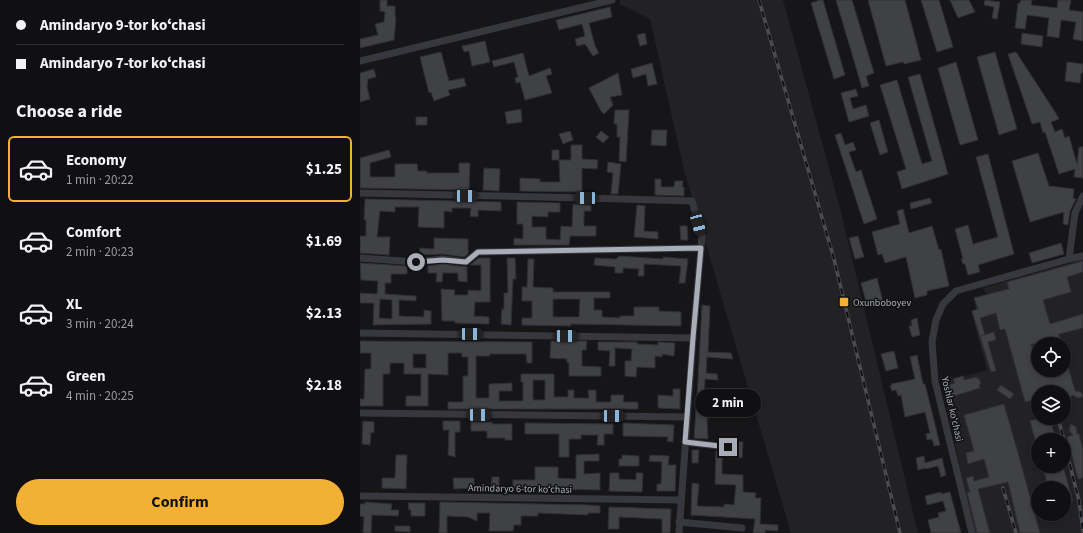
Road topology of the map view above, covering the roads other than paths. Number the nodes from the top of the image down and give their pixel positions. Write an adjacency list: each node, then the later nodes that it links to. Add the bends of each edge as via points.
1 (612, 0): 2 (street)
2 (360, 61)
3 (360, 194): 5 (street, via 692,201 702,235)
4 (1083, 196): 8 (street, via 1075,213)
5 (701, 248): 7 (street, via 478,252 466,262); 10 (street)
6 (1083, 256): 8 (street, Yoshlar koʻchasi)
7 (360, 258)
8 (1069, 259): 20 (street, Yoshlar koʻchasi, via 956,291 943,304 936,320 932,342 935,381)
9 (360, 333): 10 (street)
10 (693, 338): 12 (street)
11 (360, 413): 12 (street)
12 (687, 417): 13 (street)
13 (685, 442): 14 (street); 16 (street)
14 (728, 447)
15 (360, 496): 16 (street, Amindaryo 6-tor koʻchasi)
16 (681, 500): 17 (street)
17 (679, 522): 18 (street); 19 (street)
18 (742, 528)
19 (678, 533)
20 (972, 533)

